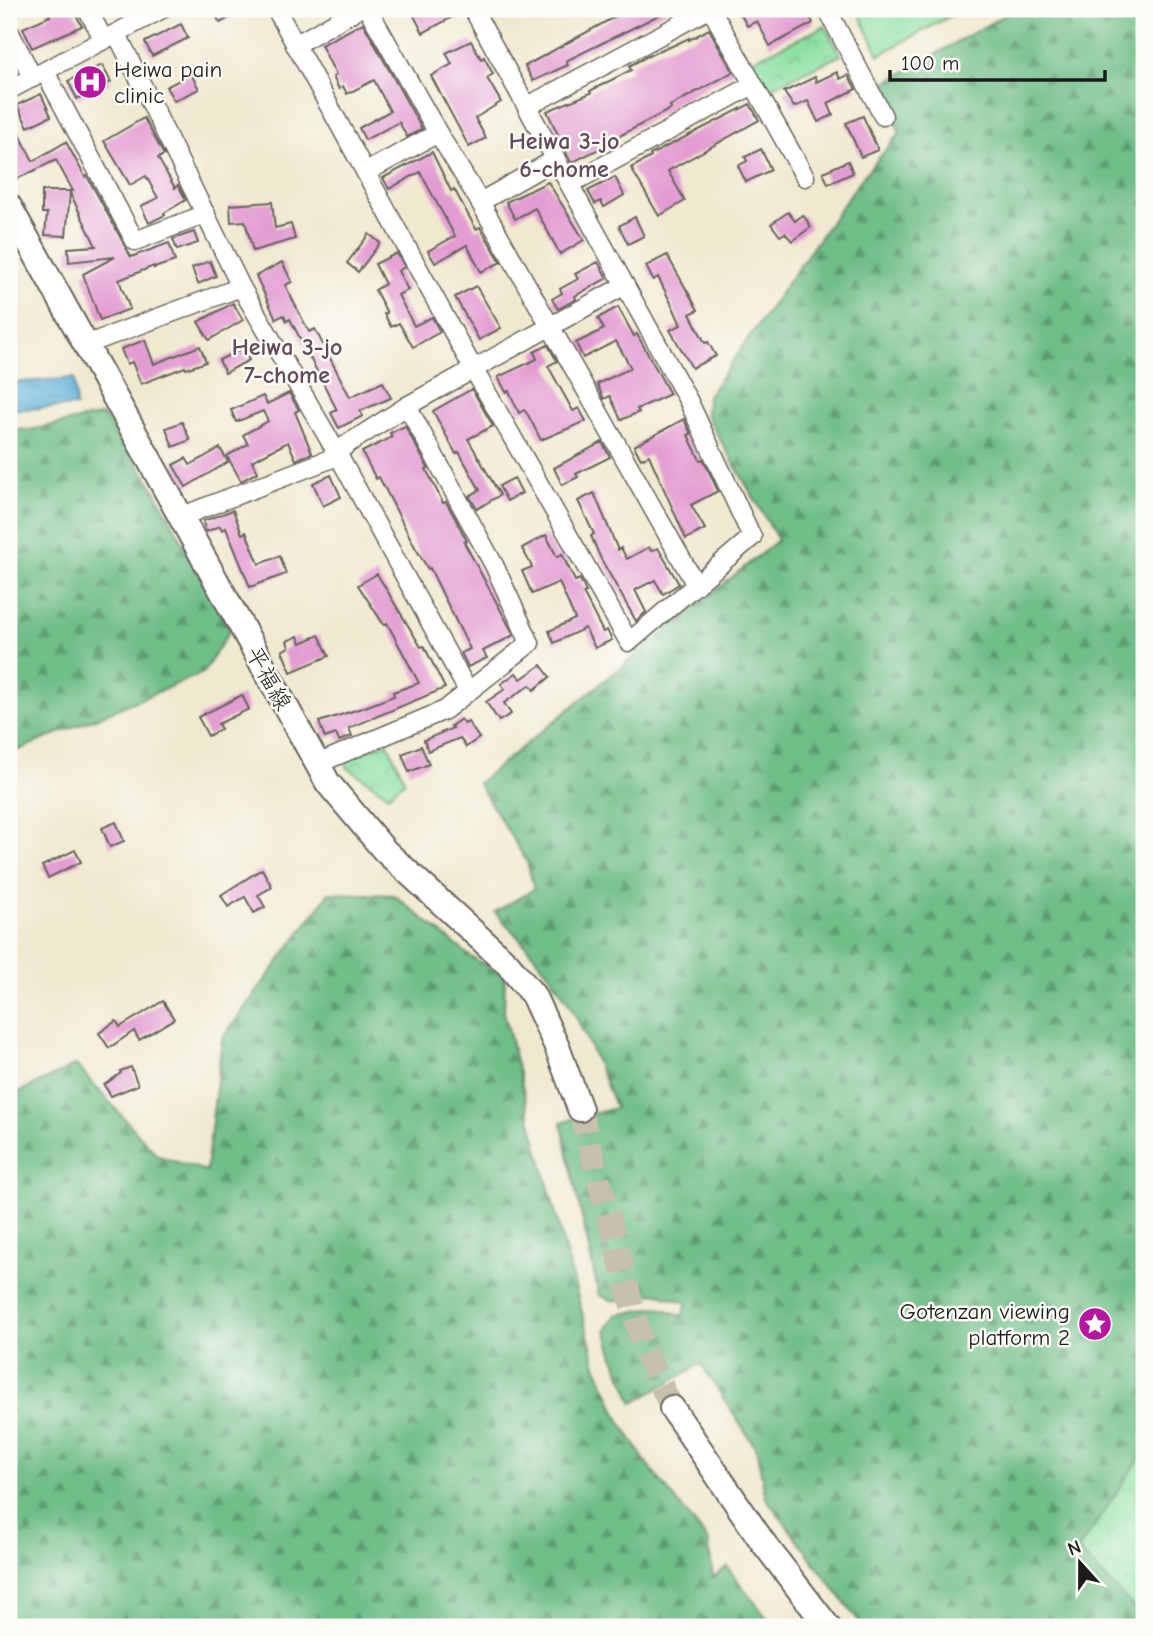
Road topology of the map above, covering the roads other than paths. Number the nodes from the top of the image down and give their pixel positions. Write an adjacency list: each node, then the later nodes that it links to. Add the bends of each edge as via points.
1 (87, 9): 10 (street)
2 (163, 9): 10 (street)
3 (276, 9): 11 (street)
4 (358, 9): 11 (street)
5 (368, 9): 17 (street)
6 (473, 9): 15 (street)
7 (710, 9): 13 (street); 15 (street)
8 (827, 9): 16 (street)
9 (9, 31): 12 (street)
10 (111, 37): 12 (street); 23 (street)
11 (295, 45): 19 (street)
12 (39, 75): 14 (street); 23 (street, via 135,241)
13 (753, 85): 20 (street); 21 (street)
14 (9, 90)
15 (528, 106): 18 (street)
16 (883, 116)
17 (438, 134): 19 (street); 22 (street)
18 (556, 159): 21 (street); 22 (street)
19 (366, 172): 29 (street)
20 (805, 177)
21 (570, 184): 25 (street)
22 (480, 201): 27 (street)
23 (206, 214): 26 (street)
24 (12, 220): 28 (street, 平福線)
25 (625, 285): 27 (street); 33 (street, via 688,400 752,537)
26 (242, 287): 28 (street); 31 (street)
27 (550, 327): 29 (street); 33 (street)
28 (85, 345): 32 (street, 平福線)
29 (474, 370): 30 (street); 33 (street, via 629,642)
30 (407, 406): 31 (street); 34 (street, via 494,565 530,643)
31 (337, 453): 32 (street); 34 (street)
32 (180, 517): 35 (street, 平福線)
33 (696, 585)
34 (468, 691): 35 (street, via 445,710)
35 (317, 764): 36 (street, 平福線, via 385,851 507,963 533,995)
36 (580, 1109)
37 (672, 1408): 38 (street, via 762,1541)
38 (828, 1627)

